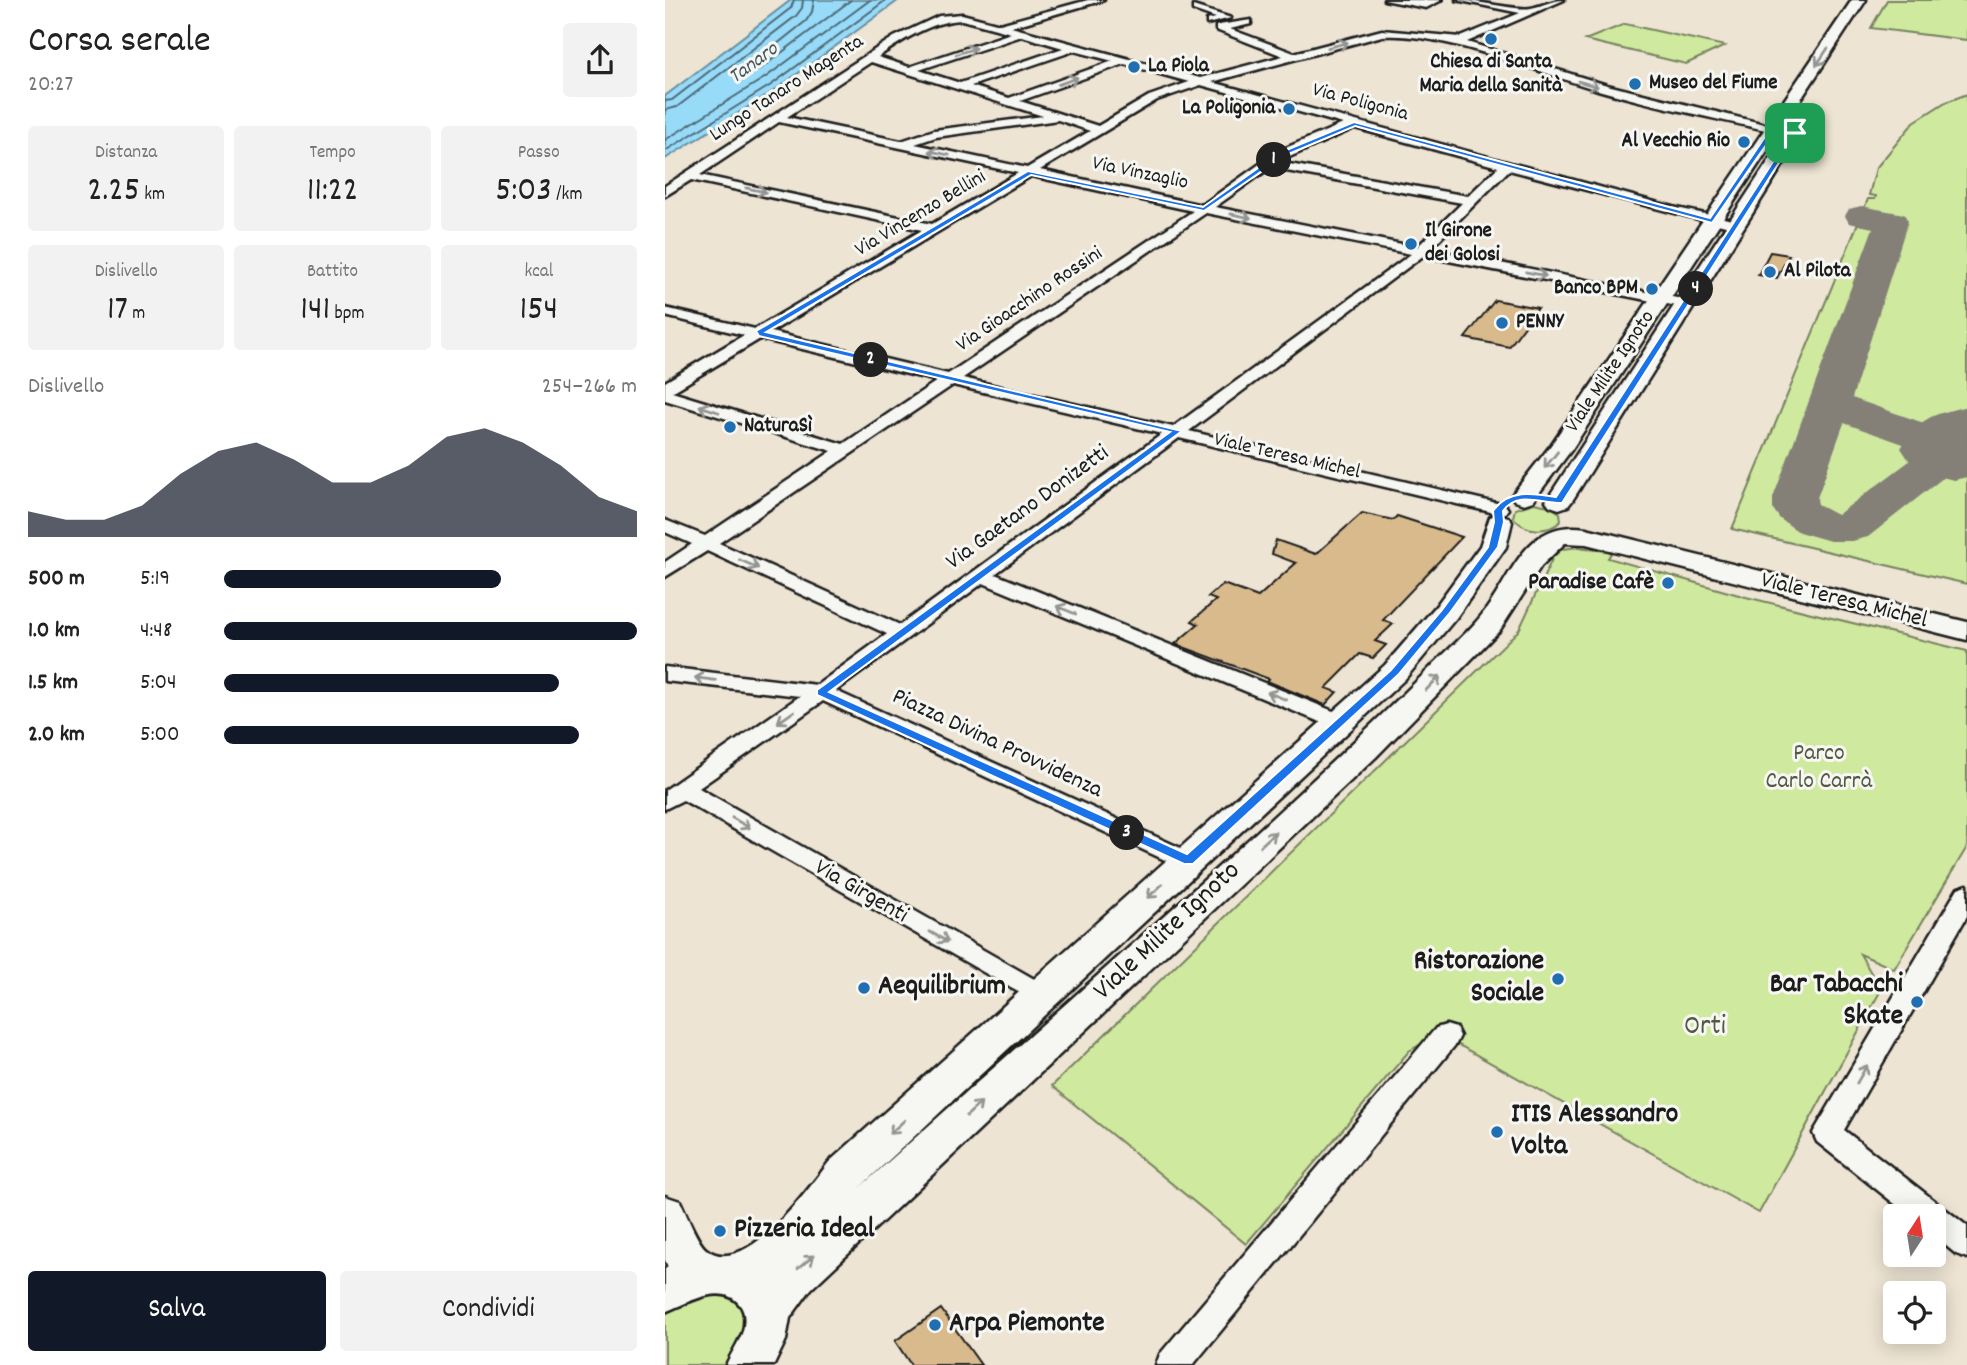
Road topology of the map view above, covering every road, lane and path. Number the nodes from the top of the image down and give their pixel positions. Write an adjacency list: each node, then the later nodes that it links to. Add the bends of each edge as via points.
1 (1099, 0): 12 (street)
2 (1389, 0): 3 (street, via 1426,5)
3 (1437, 0)
4 (1461, 0): 9 (street)
5 (1559, 0): 9 (street)
6 (1859, 0): 28 (main road, Viale Milite Ignoto, one-way to 28)
7 (1875, 0): 29 (main road, Viale Milite Ignoto)
8 (1196, 8): 13 (street, via 1225,16 1207,23)
9 (1531, 12): 15 (street)
10 (973, 19): 12 (street, Via Poligonia); 18 (street, Lungo Tanaro Magenta, via 952,17 932,22)
11 (1248, 22): 13 (street)
12 (1002, 27): 14 (street, Via Poligonia)
13 (1219, 28): 17 (street)
14 (1023, 33): 16 (street, Via Poligonia); 20 (street, one-way to 14)
15 (1453, 41): 17 (street, Via Vincenzo Bellini, one-way to 15, via 1389,32); 28 (street, Via Vincenzo Bellini, one-way to 28, via 1604,88)
16 (1074, 47): 19 (street, Via Poligonia); 22 (street)
17 (1295, 57): 21 (street, Via Vincenzo Bellini)
18 (870, 58): 20 (street); 25 (street, Lungo Tanaro Magenta)
19 (1124, 61): 21 (street, Via Poligonia); 23 (street, one-way to 19)
20 (909, 70): 22 (street)
21 (1201, 81): 26 (street, Via Poligonia); 27 (street, Via Vincenzo Bellini, via 1149,100)
22 (961, 86): 23 (street)
23 (1011, 101): 24 (street)
24 (1063, 117): 27 (street); 30 (street, via 934,134)
25 (776, 118): 30 (street, Via Vinzaglio); 34 (street, Lungo Tanaro Magenta)
26 (1354, 124): 31 (street, Via Gioacchino Rossini, via 1301,145); 32 (street, Via Poligonia)
27 (1100, 130): 33 (street, Via Vincenzo Bellini)
28 (1773, 130): 29 (street, Via Vincenzo Bellini); 38 (main road, Viale Milite Ignoto)
29 (1795, 133): 39 (main road, Viale Milite Ignoto)
30 (901, 145): 33 (street, Via Vinzaglio, one-way to 30)
31 (1269, 164): 36 (street); 37 (street, Via Gioacchino Rossini)
32 (1508, 164): 36 (street, Via Gaetano Donizetti); 38 (street, Via Poligonia)
33 (1030, 172): 37 (street, Via Vinzaglio); 40 (street, Via Vincenzo Bellini)
34 (689, 176): 35 (street, Lungo Tanaro Magenta); 40 (street, one-way to 40)
35 (665, 191)
36 (1472, 201): 41 (street, Via Gaetano Donizetti)
37 (1204, 209): 41 (street, Via Vinzaglio, one-way to 41); 46 (street, Via Gioacchino Rossini)
38 (1712, 221): 39 (street, Via Poligonia); 42 (main road, Viale Milite Ignoto)
39 (1737, 225): 43 (main road, Viale Milite Ignoto)
40 (937, 229): 45 (street, Via Vincenzo Bellini)
41 (1421, 252): 42 (street, Via Vinzaglio, one-way to 42); 49 (street, Via Gaetano Donizetti)
42 (1660, 299): 43 (street, Via Vinzaglio); 51 (main road, Viale Milite Ignoto, one-way to 51)
43 (1686, 304): 53 (main road, Viale Milite Ignoto)
44 (665, 312): 45 (street, Viale Teresa Michel)
45 (759, 333): 46 (street, Viale Teresa Michel); 47 (street, Via Vincenzo Bellini)
46 (950, 378): 49 (street, Viale Teresa Michel); 50 (street, Via Gioacchino Rossini)
47 (665, 389)
48 (665, 395): 50 (street, one-way to 48)
49 (1177, 431): 52 (street, Viale Teresa Michel); 57 (street, Via Gaetano Donizetti)
50 (845, 450): 55 (street, Via Gioacchino Rossini)
51 (1524, 496): 52 (main road, via 1508,501); 53 (main road, via 1543,497)
52 (1499, 515): 53 (main road, via 1508,530 1526,537); 63 (main road, Viale Milite Ignoto, via 1493,547 1446,612 1395,672)
53 (1564, 516): 58 (main road, Viale Teresa Michel); 59 (main road, Viale Teresa Michel, via 1586,536); 75 (main road, Viale Milite Ignoto, one-way to 53, via 778,1294 803,1264 1395,721 1490,624)
54 (665, 525): 55 (street)
55 (705, 544): 56 (street, Via Gioacchino Rossini); 60 (street, one-way to 60)
56 (665, 571)
57 (980, 575): 60 (street, Via Gaetano Donizetti); 63 (street, one-way to 57)
58 (1967, 612)
59 (1967, 631)
60 (902, 633): 62 (street, Via Gaetano Donizetti)
61 (665, 674): 62 (street, Piazza Divina Provvidenza, one-way to 61)
62 (821, 692): 64 (street, Via Gaetano Donizetti, one-way to 64); 65 (street, Piazza Divina Provvidenza)
63 (1340, 722): 65 (main road, Viale Milite Ignoto)
64 (674, 795): 67 (street, Via Girgenti, one-way to 67)
65 (1188, 860): 67 (main road, Viale Milite Ignoto, one-way to 67)
66 (1967, 894): 69 (street, one-way to 66, via 1827,1133)
67 (1041, 995): 73 (main road, Viale Milite Ignoto, one-way to 73, via 844,1175 803,1230 759,1264)
68 (1446, 1036): 76 (street)
69 (1917, 1204)
70 (665, 1215): 73 (main road, via 689,1263)
71 (1946, 1227): 72 (street)
72 (1967, 1244)
73 (722, 1274): 74 (main road, Viale Milite Ignoto, via 685,1280); 75 (main road, via 747,1281 765,1302)
74 (665, 1291)
75 (757, 1351)
76 (1172, 1365)

